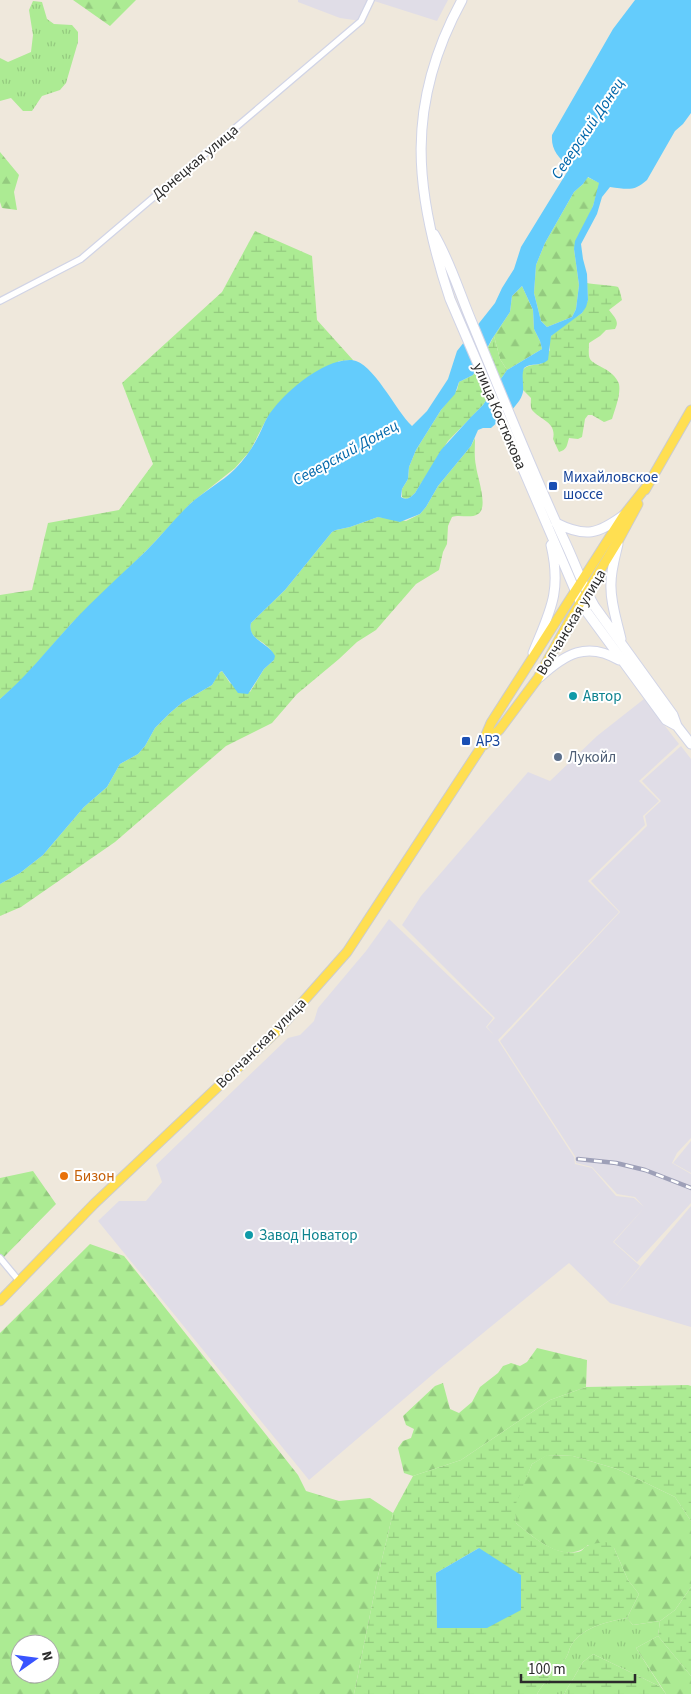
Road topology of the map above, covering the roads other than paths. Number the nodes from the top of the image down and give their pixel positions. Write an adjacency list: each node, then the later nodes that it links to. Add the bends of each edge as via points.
1 (371, 0): 4 (street, Донецкая улица, via 361,21 81,259)
2 (462, 0): 3 (main road, улица Костюкова, via 439,47 423,112 420,144 422,188)
3 (429, 226): 6 (main road, улица Костюкова, via 447,256); 6 (main road, улица Костюкова, via 450,299)
4 (0, 301)
5 (691, 410): 7 (main road, Волчанская улица)
6 (518, 446): 9 (main road, улица Костюкова); 10 (main road, улица Костюкова)
7 (647, 486): 8 (main road, Волчанская улица); 11 (main road, Волчанская улица)
8 (624, 515): 10 (main road, via 607,527 585,533); 12 (main road, Волчанская улица)
9 (545, 521): 13 (main road, улица Костюкова); 18 (main road, via 556,566 554,598)
10 (556, 523): 12 (main road, улица Костюкова)
11 (618, 541): 14 (main road, Волчанская улица); 16 (main road, via 611,584)
12 (582, 580): 13 (main road, Волчанская улица); 14 (main road)
13 (575, 592): 15 (main road, улица Костюкова); 18 (main road, Волчанская улица)
14 (587, 594): 15 (main road, Волчанская улица); 16 (main road)
15 (581, 604): 17 (main road); 19 (main road, Волчанская улица)
16 (622, 644): 20 (main road, via 673,715)
17 (622, 662): 19 (main road, via 601,652 585,651 557,661); 20 (main road, via 666,720)
18 (528, 666): 22 (main road, Волчанская улица, via 491,723)
19 (538, 678): 22 (main road, Волчанская улица, via 500,729)
20 (677, 726): 21 (main road)
21 (691, 744)
22 (480, 749): 24 (main road, Волчанская улица, via 348,952 278,1030 94,1204)
23 (0, 1258): 24 (street)
24 (20, 1282): 25 (main road, Волчанская улица)
25 (0, 1301)

